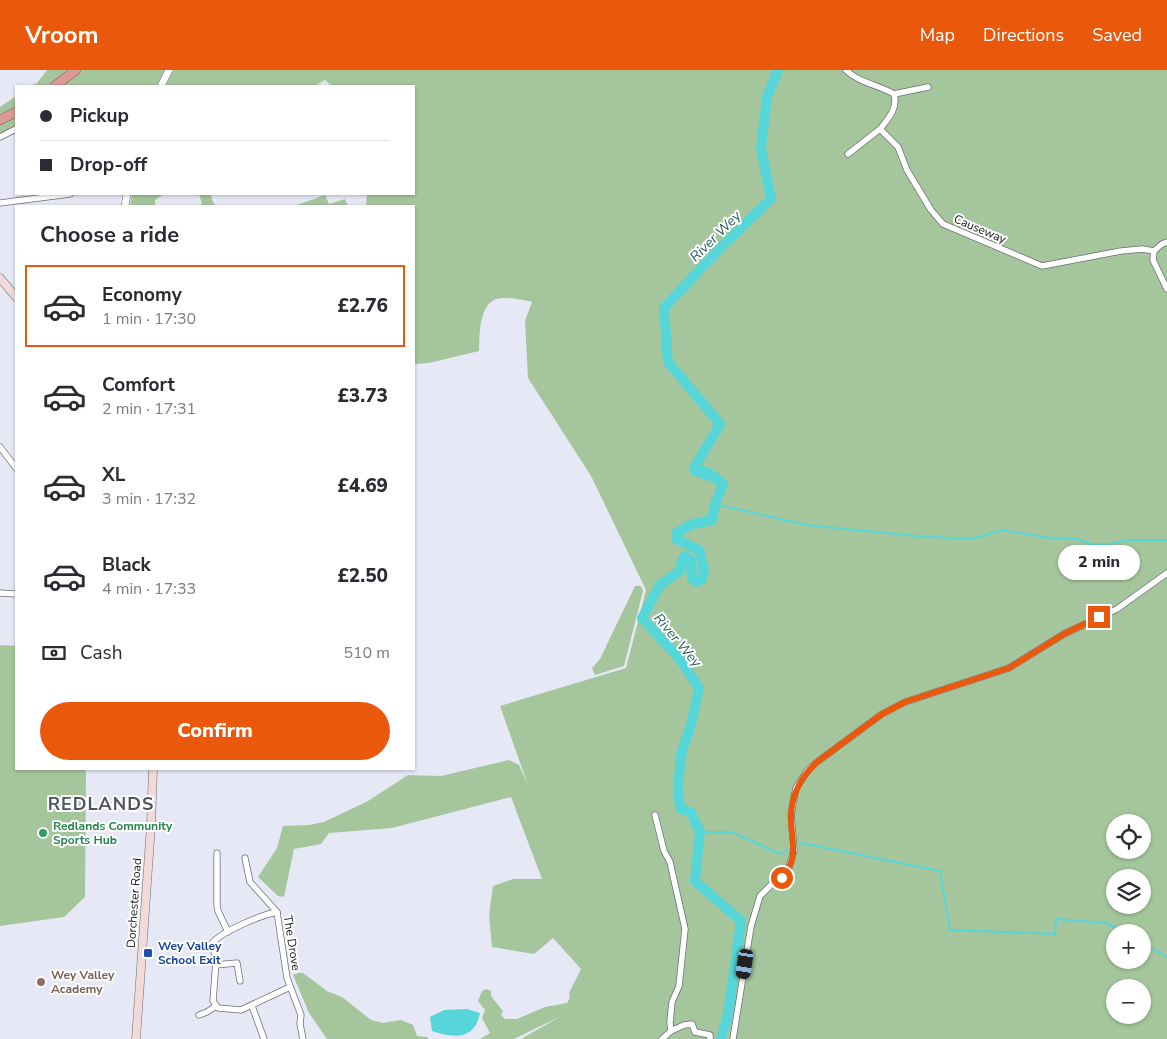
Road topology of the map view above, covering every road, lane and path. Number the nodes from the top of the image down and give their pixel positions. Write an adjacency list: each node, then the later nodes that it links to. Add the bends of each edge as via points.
1 (76, 70): 4 (highway)
2 (169, 70): 5 (street)
3 (846, 70): 7 (street)
4 (56, 85)
5 (162, 85)
6 (928, 87): 7 (street)
7 (894, 94): 10 (street, via 894,108)
8 (15, 112): 9 (highway)
9 (0, 120)
10 (880, 129): 13 (street); 17 (street, Causeway, via 898,147 907,170 943,224 1042,266 1121,251)
11 (15, 130): 12 (street)
12 (0, 137)
13 (848, 154)
14 (63, 195): 15 (street)
15 (0, 204)
16 (1167, 242): 17 (street)
17 (1154, 251): 19 (street, via 1153,260)
18 (0, 278): 20 (main road)
19 (1167, 289)
20 (15, 295)
21 (0, 447): 22 (street)
22 (15, 467)
23 (1167, 572): 44 (street, via 1117,609 1064,634 1009,668 905,702 882,714 808,770 796,788 794,798 791,815 794,850 788,871 760,896 751,926)
24 (0, 593): 25 (street)
25 (15, 594)
26 (153, 770): 39 (main road, Dorchester Road)
27 (655, 815): 38 (street, via 670,862 685,930 679,986 672,1002)
28 (217, 852): 31 (street, via 217,905)
29 (245, 858): 30 (street, The Drove, via 250,882)
30 (277, 912): 31 (street); 34 (street, The Drove)
31 (228, 932): 32 (street, via 212,943)
32 (215, 965): 33 (street, via 237,963); 35 (street, via 213,1001)
33 (240, 981)
34 (290, 987): 36 (street); 41 (street, The Drove, via 301,1015)
35 (216, 1006): 36 (street, via 241,1010); 37 (street)
36 (252, 1006): 40 (street)
37 (199, 1015)
38 (672, 1031): 42 (street); 43 (street, via 684,1024 692,1024 695,1032 710,1035)
39 (136, 1039)
40 (264, 1039)
41 (303, 1039)
42 (662, 1039)
43 (710, 1039)
44 (733, 1039)

